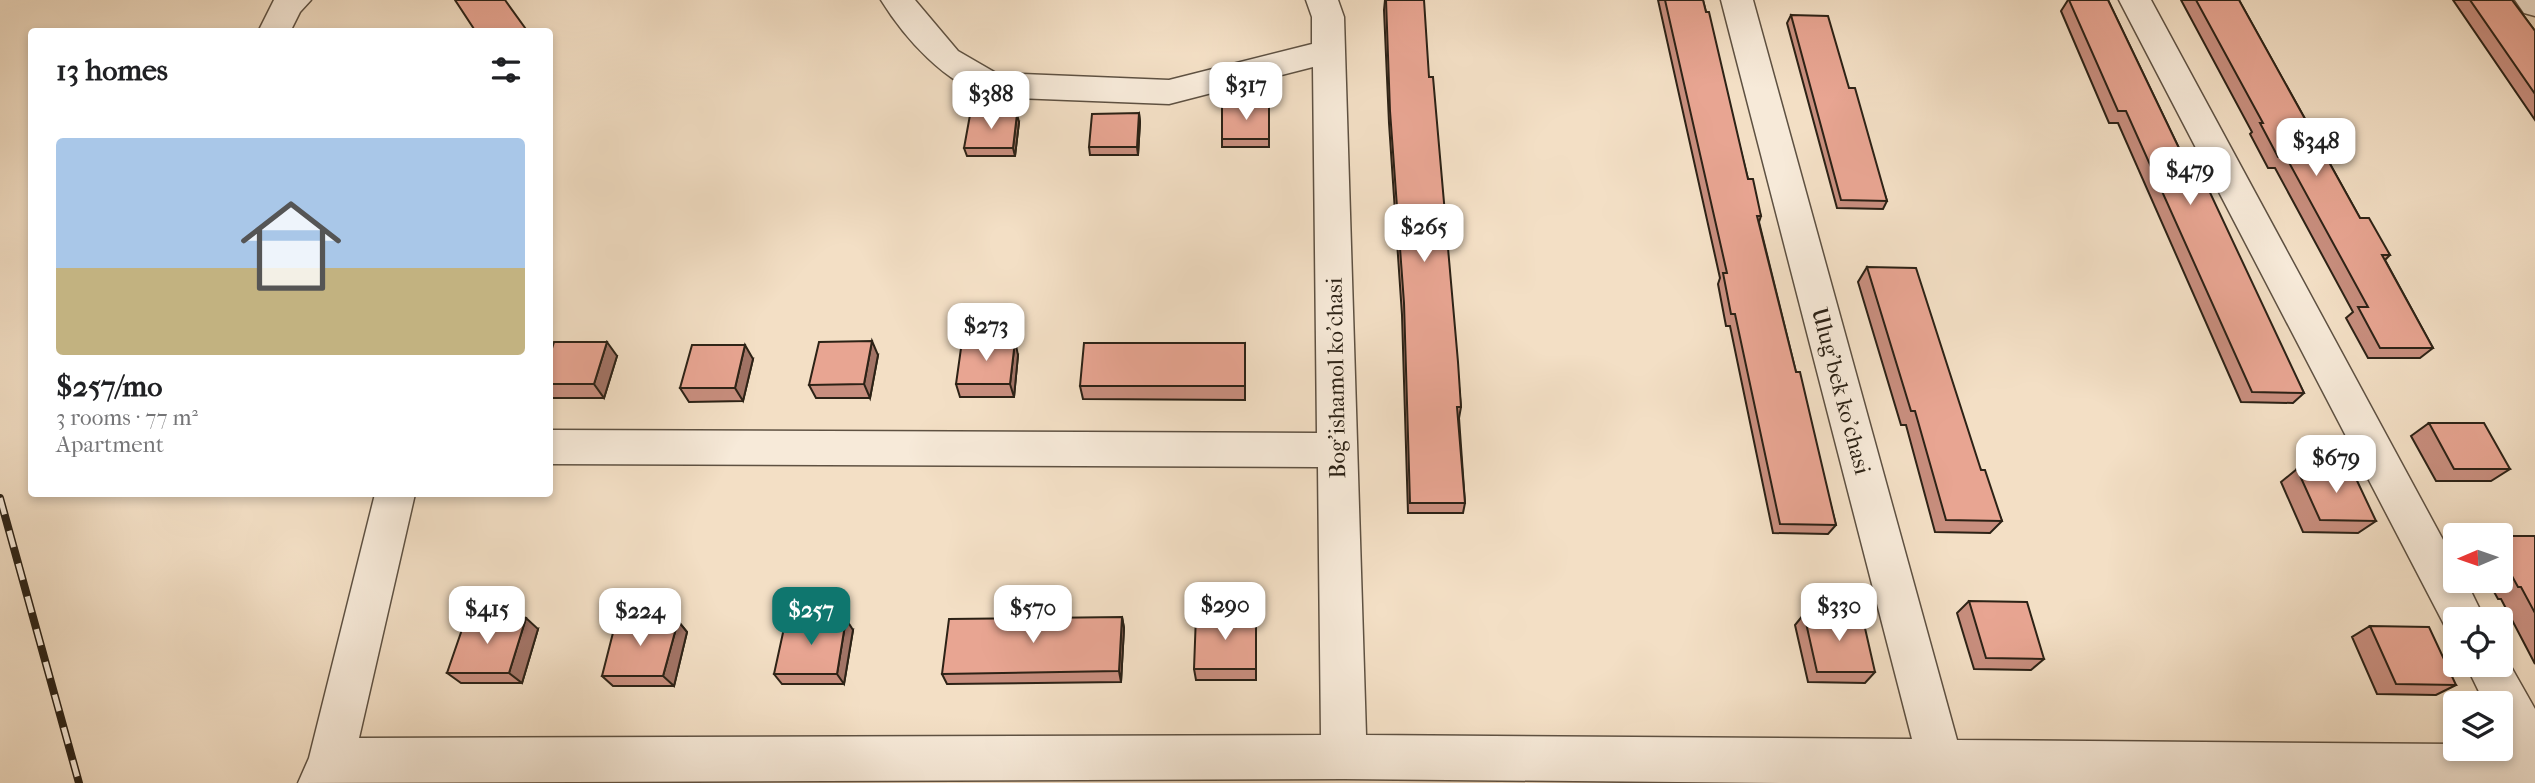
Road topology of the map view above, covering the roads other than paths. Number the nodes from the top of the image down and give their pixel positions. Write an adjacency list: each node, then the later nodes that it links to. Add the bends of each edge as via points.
1 (295, 0): 8 (street, via 287,5)
2 (897, 0): 9 (street, via 947,59 990,85 1169,92)
3 (1322, 0): 9 (street, Bog'ishamol ko'chasi, via 1328,17)
4 (1737, 0): 19 (street, Ulug'bek ko'chasi)
5 (2135, 0): 13 (street)
6 (2531, 0): 7 (street)
7 (2535, 5)
8 (276, 28)
9 (1329, 51): 11 (street, Bog'ishamol ko'chasi)
10 (553, 447): 11 (street)
11 (1338, 450): 16 (street, Bog'ishamol ko'chasi)
12 (394, 497): 18 (street)
13 (2457, 607)
14 (2494, 677): 15 (street)
15 (2535, 754)
16 (1344, 757): 18 (street); 19 (street)
17 (2535, 767): 19 (street)
18 (326, 772)
19 (1943, 773)

